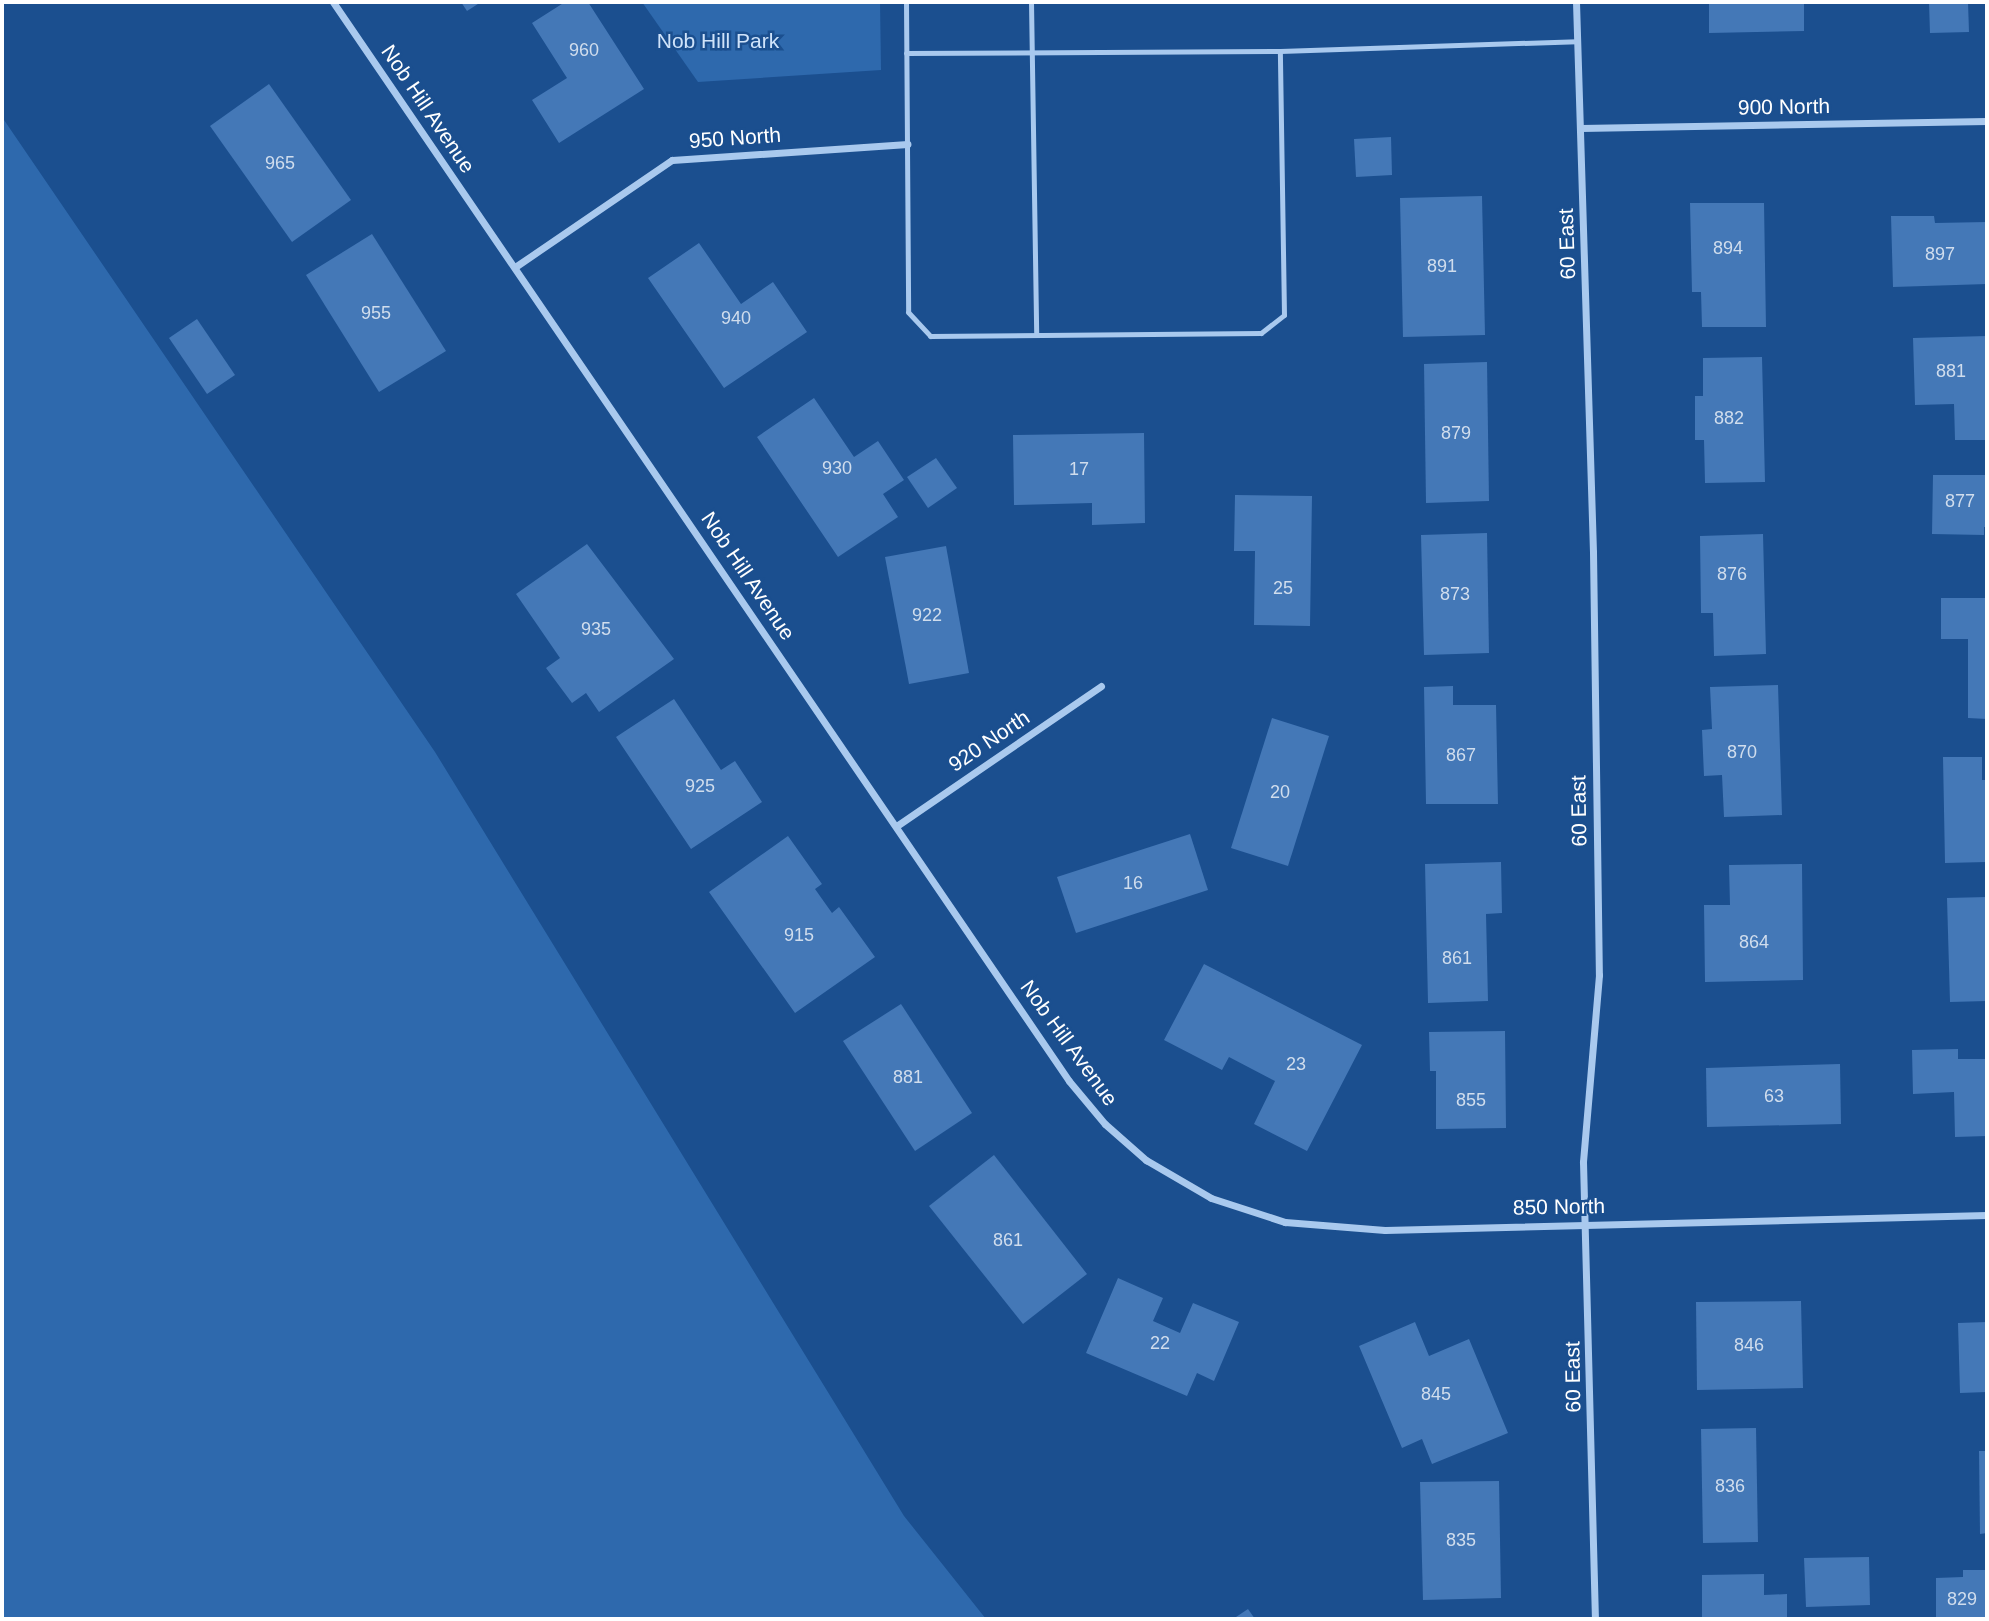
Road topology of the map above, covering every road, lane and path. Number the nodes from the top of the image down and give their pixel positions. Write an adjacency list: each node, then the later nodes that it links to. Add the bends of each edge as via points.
1 (334, 2): 12 (street, Nob Hill Avenue)
2 (906, 2): 8 (lane)
3 (1031, 2): 7 (lane)
4 (1576, 2): 5 (street, 60 East)
5 (1577, 41): 6 (lane); 10 (street, 60 East)
6 (1280, 51): 7 (lane); 13 (lane, via 1284,314 1261,333)
7 (1031, 52): 8 (lane); 13 (lane)
8 (906, 53): 11 (lane)
9 (1987, 121): 10 (street, 900 North)
10 (1581, 128): 18 (street, 60 East, via 1599,975 1583,1163)
11 (907, 144): 12 (street, 950 North, via 672,160); 13 (lane, via 908,313 930,336)
12 (515, 267): 15 (street, Nob Hill Avenue)
13 (1035, 335)
14 (1101, 686): 15 (street, 920 North)
15 (898, 825): 16 (street, Nob Hill Avenue, via 1069,1081 1105,1124)
16 (1146, 1160): 18 (street, 850 North, via 1211,1198 1285,1222 1385,1230)
17 (1987, 1215): 18 (street, 850 North)
18 (1585, 1224): 19 (street, 60 East)
19 (1595, 1619)

